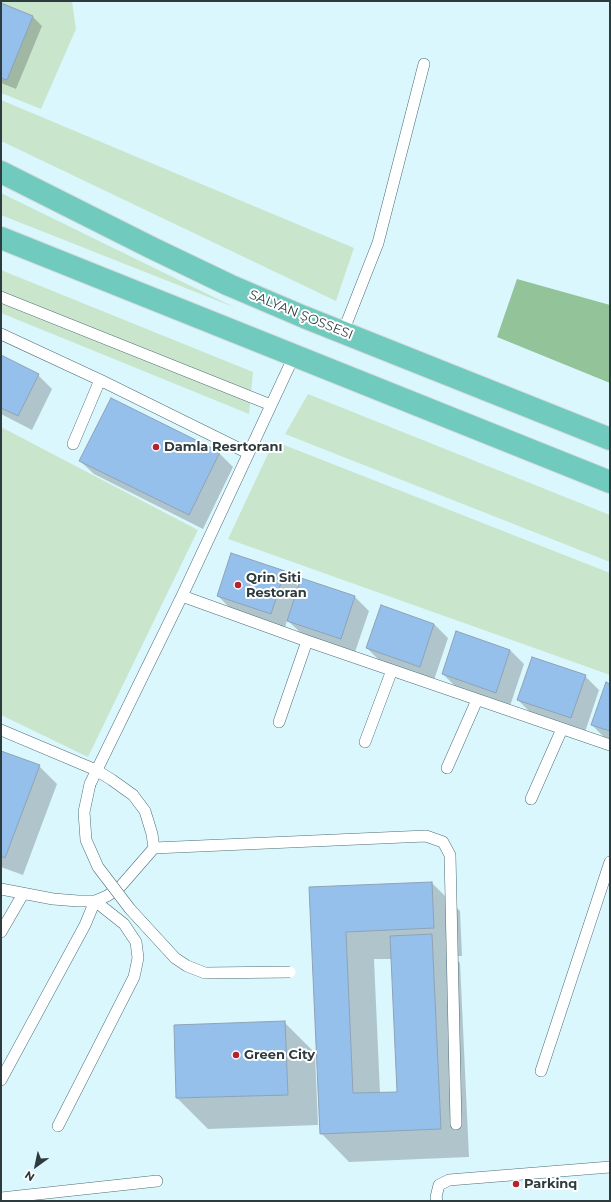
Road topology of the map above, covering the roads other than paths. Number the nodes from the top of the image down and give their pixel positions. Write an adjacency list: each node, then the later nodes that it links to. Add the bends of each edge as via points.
1 (424, 64): 5 (lane, via 378,243)
2 (1, 172): 5 (highway, SALYAN ŞOSSESI, via 229,285)
3 (1, 238): 7 (highway)
4 (1, 297): 9 (lane)
5 (343, 332): 10 (highway, SALYAN ŞOSSESI)
6 (1, 334): 8 (lane)
7 (294, 356): 9 (lane); 13 (highway)
8 (100, 380): 11 (lane); 12 (lane)
9 (271, 405): 12 (lane)
10 (610, 439)
11 (73, 444)
12 (248, 453): 14 (lane)
13 (610, 482)
14 (182, 596): 15 (lane); 24 (lane)
15 (307, 641): 16 (lane); 18 (lane)
16 (392, 670): 17 (lane); 21 (lane)
17 (477, 700): 19 (lane); 23 (lane)
18 (279, 722)
19 (562, 729): 22 (lane); 25 (lane)
20 (1, 730): 24 (lane)
21 (365, 742)
22 (610, 745)
23 (447, 768)
24 (96, 770): 26 (lane, via 133,795 145,812); 32 (lane, bridge, via 84,812 86,840 98,868 130,909 175,958 205,973)
25 (531, 799)
26 (154, 848): 30 (lane, via 120,887); 35 (lane, via 426,836 442,842 450,855)
27 (610, 862): 33 (lane)
28 (1, 889): 29 (lane)
29 (23, 894): 30 (lane); 31 (lane)
30 (95, 901): 34 (lane, via 85,925); 36 (lane, via 124,924 136,942 138,958 134,977)
31 (1, 932)
32 (290, 972)
33 (541, 1071)
34 (1, 1080)
35 (456, 1124)
36 (58, 1126)
37 (610, 1167): 40 (lane, via 449,1180 439,1185)
38 (157, 1181): 39 (lane)
39 (1, 1198)
40 (437, 1201)

